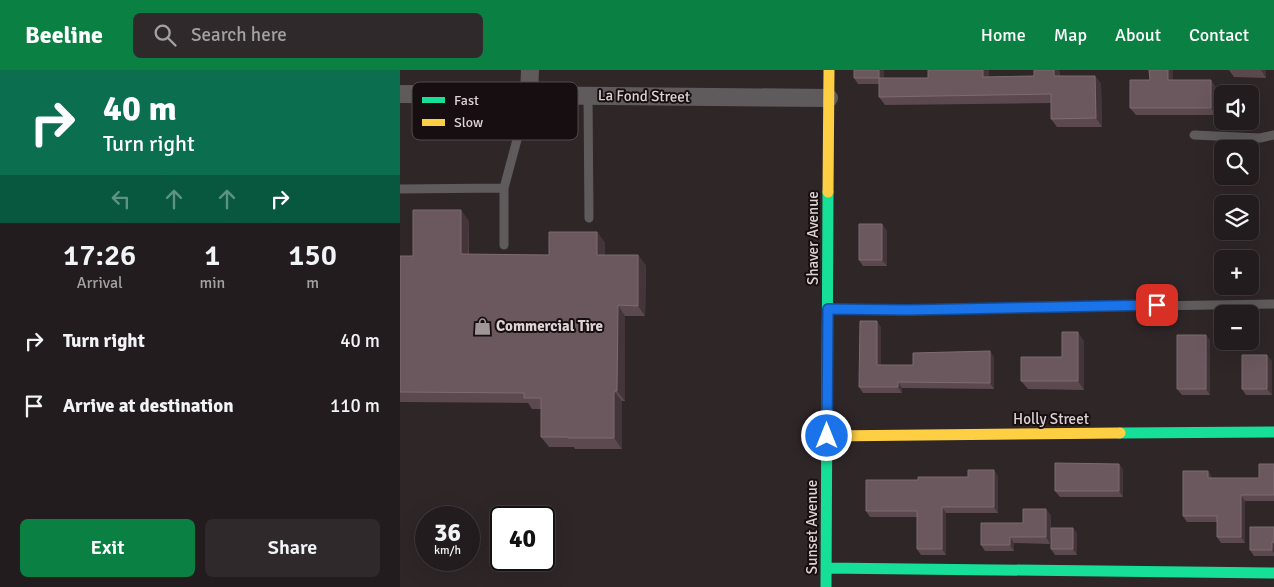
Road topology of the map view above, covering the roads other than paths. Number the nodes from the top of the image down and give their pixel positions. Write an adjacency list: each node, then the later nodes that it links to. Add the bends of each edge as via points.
1 (829, 70): 4 (street, Shaver Avenue)
2 (578, 95): 3 (street, La Fond Street)
3 (588, 95): 4 (street, La Fond Street); 10 (lane)
4 (829, 98): 13 (street, Shaver Avenue)
5 (1194, 135): 6 (lane, via 1260,138)
6 (1274, 135)
7 (517, 140): 8 (lane)
8 (504, 188): 9 (lane); 11 (lane)
9 (400, 189)
10 (589, 218)
11 (504, 245)
12 (1274, 304): 13 (lane)
13 (828, 309): 15 (street, Shaver Avenue)
14 (1274, 432): 15 (street, Holly Street)
15 (827, 436): 16 (street, Sunset Avenue)
16 (826, 568): 17 (street, via 1164,576); 18 (street, Sunset Avenue)
17 (1274, 573)
18 (826, 587)

